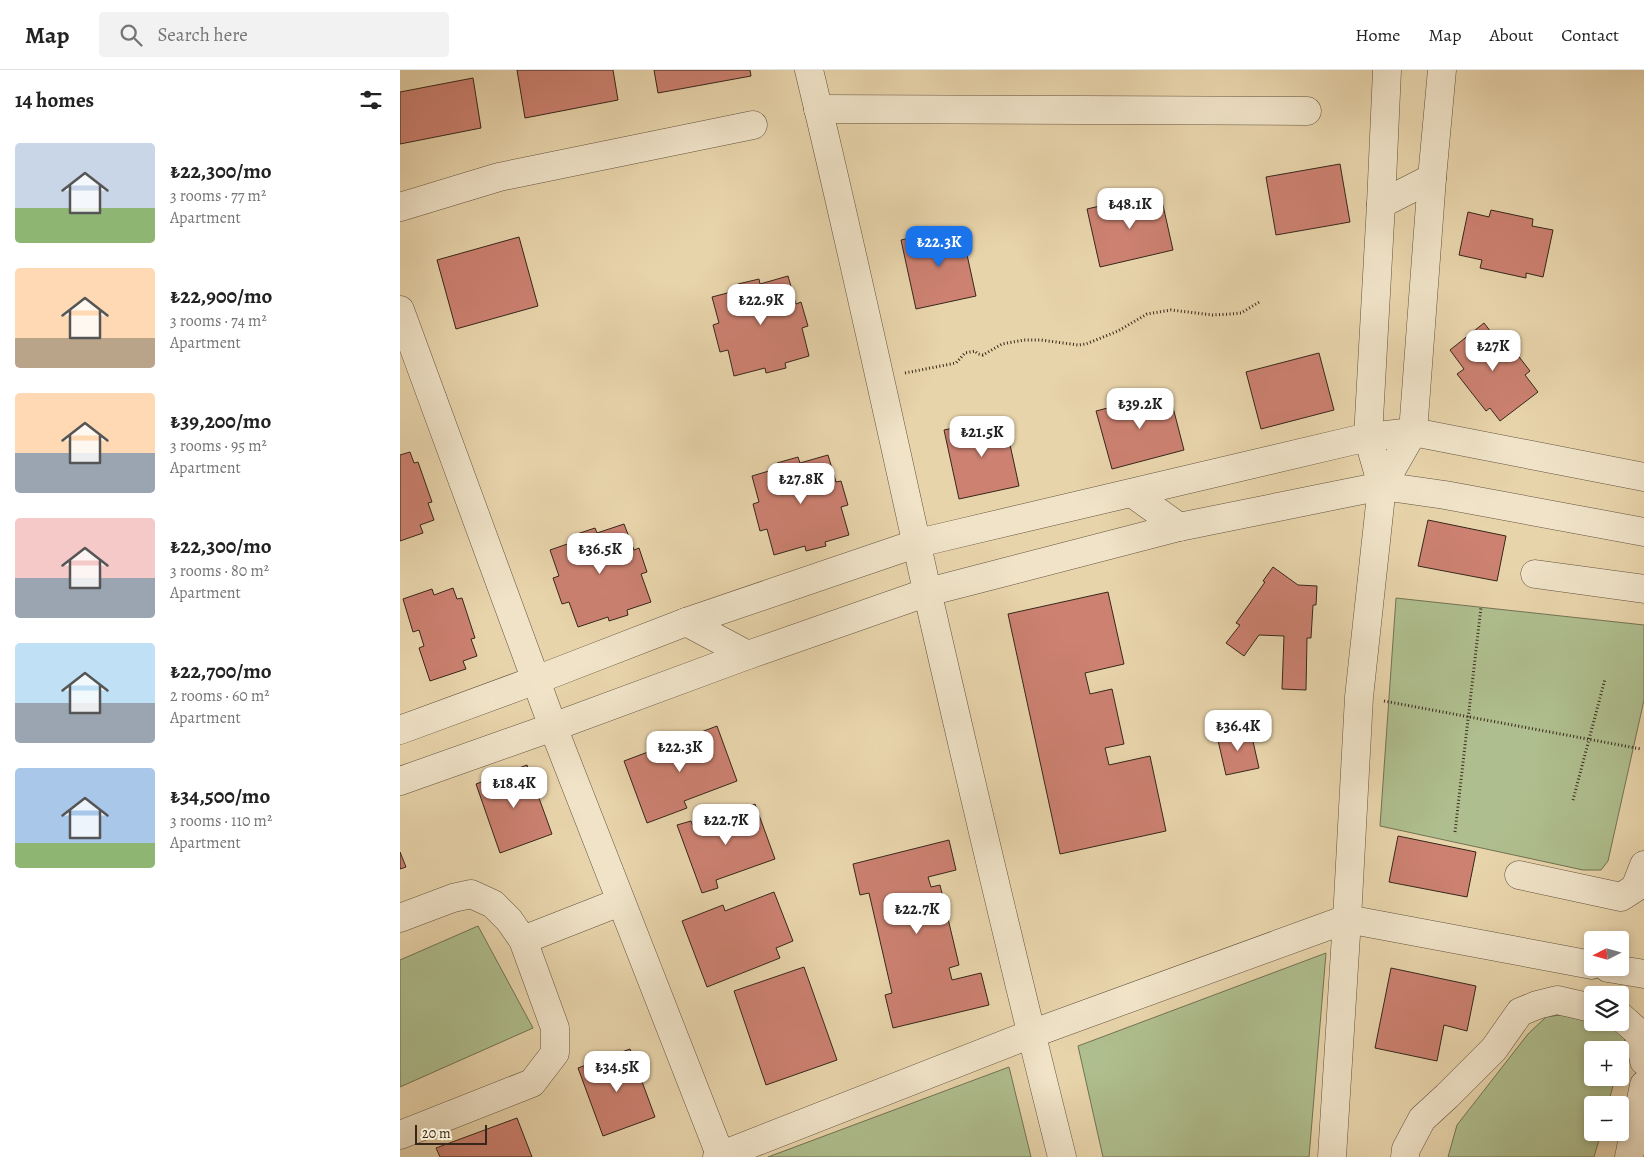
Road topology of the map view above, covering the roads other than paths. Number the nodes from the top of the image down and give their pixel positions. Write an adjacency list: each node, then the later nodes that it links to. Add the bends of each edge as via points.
1 (809, 70): 4 (street)
2 (1386, 70): 8 (street)
3 (1442, 70): 7 (street)
4 (818, 109): 5 (street); 18 (street)
5 (1307, 111)
6 (753, 125): 9 (street, via 499,177)
7 (1432, 178): 8 (street); 11 (street)
8 (1381, 204): 12 (street)
9 (400, 207)
10 (400, 310): 24 (street)
11 (1414, 432): 12 (street); 13 (street); 14 (street)
12 (1368, 437): 14 (street); 15 (street)
13 (1644, 477)
14 (1382, 486): 16 (street); 17 (street); 32 (street, via 1359,697)
15 (1132, 493): 16 (street); 18 (street)
16 (1179, 527): 21 (street)
17 (1644, 532)
18 (918, 543): 21 (street); 22 (street)
19 (1536, 574): 20 (street)
20 (1644, 589)
21 (928, 592): 23 (street); 41 (street)
22 (686, 622): 23 (street); 24 (street)
23 (748, 655): 25 (street)
24 (536, 680): 25 (street); 26 (street)
25 (553, 727): 27 (street); 30 (street)
26 (400, 730)
27 (400, 781)
28 (1644, 865): 29 (street, via 1634,888 1621,897)
29 (1519, 876)
30 (620, 902): 33 (street); 45 (street)
31 (400, 918): 33 (street, via 471,894 493,904)
32 (1347, 919): 34 (street); 41 (street); 47 (street)
33 (522, 940): 44 (street, via 555,1028 555,1053 532,1083)
34 (1564, 959): 35 (street); 38 (street)
35 (1584, 963)
36 (1629, 972): 37 (street)
37 (1644, 974)
38 (1556, 1000): 39 (street); 48 (street, via 1520,1012 1494,1050 1422,1119)
39 (1584, 1006)
40 (1629, 1024): 42 (street, via 1639,1033)
41 (1031, 1034): 45 (street); 46 (street)
42 (1644, 1061)
43 (1644, 1086): 49 (street)
44 (400, 1135)
45 (719, 1157)
46 (1062, 1157)
47 (1332, 1157)
48 (1405, 1157)
49 (1629, 1157)

